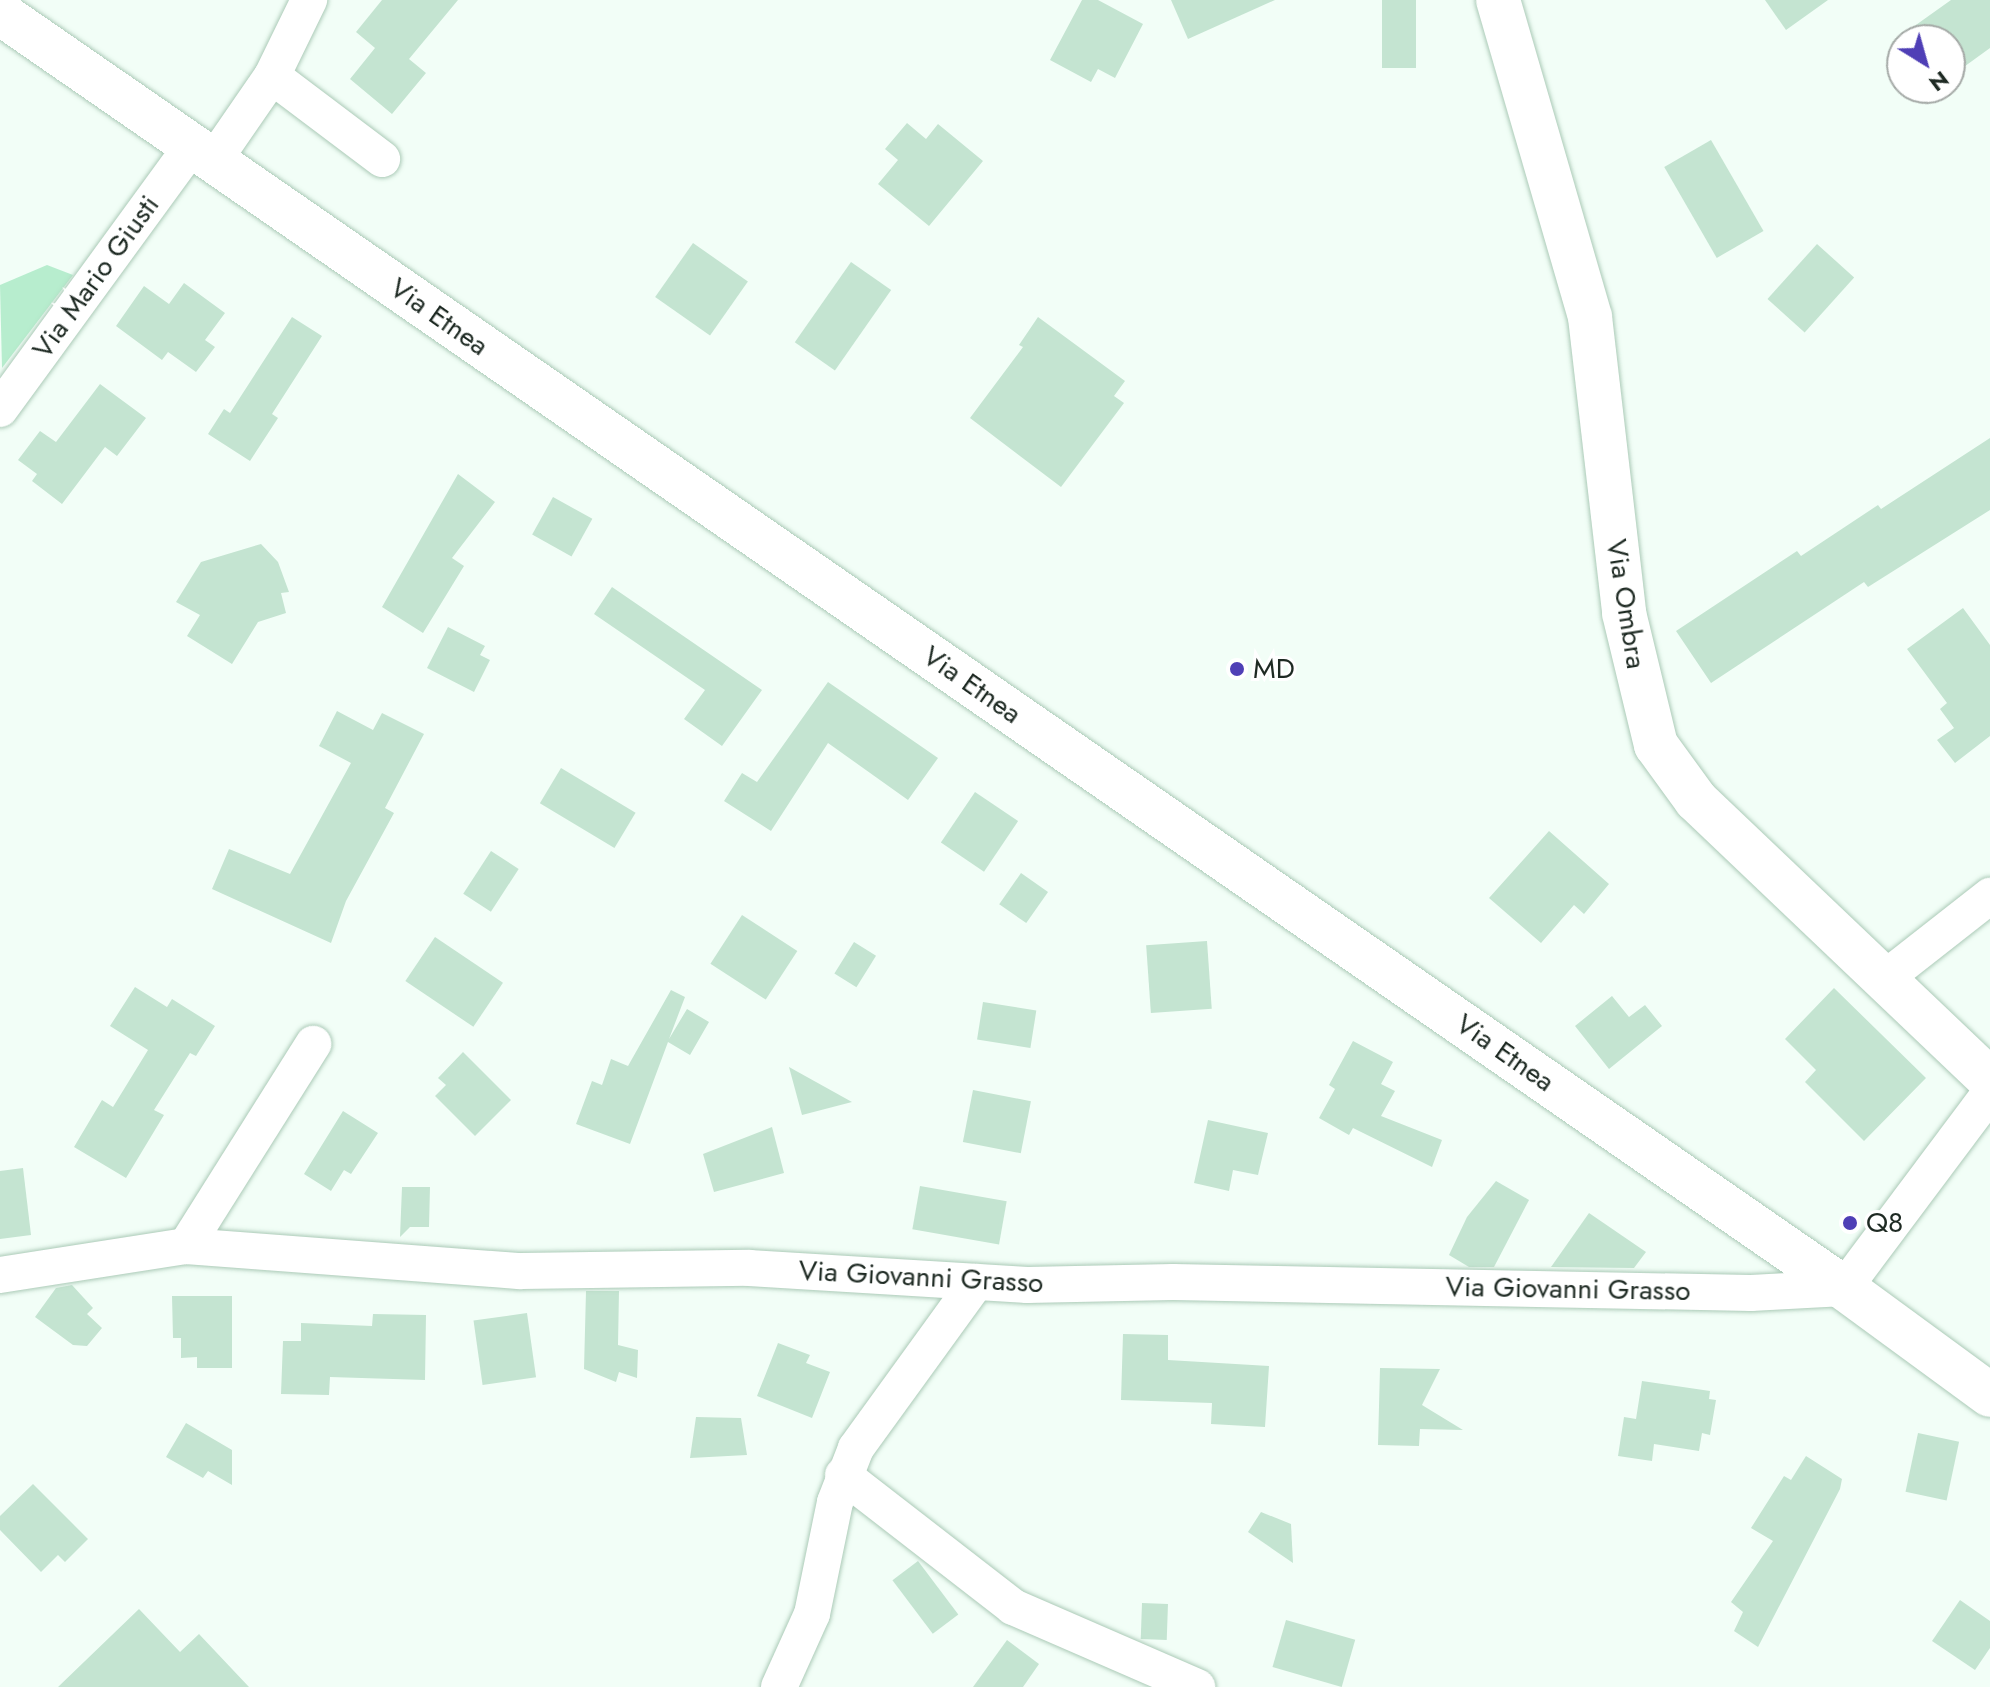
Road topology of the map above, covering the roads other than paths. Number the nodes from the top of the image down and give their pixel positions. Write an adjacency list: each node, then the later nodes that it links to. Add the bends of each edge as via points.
1 (309, 0): 4 (street, Via Mario Giusti)
2 (1498, 0): 9 (main road, Via Ombra, via 1590,317 1624,613 1656,745 1696,800)
3 (0, 13): 5 (main road, Via Etnea)
4 (272, 76): 5 (street, Via Mario Giusti); 6 (street)
5 (203, 153): 7 (street, Via Mario Giusti); 16 (main road, Via Etnea)
6 (382, 159)
7 (0, 409)
8 (1990, 896): 9 (street)
9 (1884, 979): 11 (main road, Via Ombra)
10 (313, 1044): 13 (street)
11 (1990, 1079)
12 (1990, 1093): 16 (street)
13 (186, 1246): 14 (street, Via Giovanni Grasso); 15 (street, Via Giovanni Grasso, via 521,1271 749,1268)
14 (0, 1275)
15 (976, 1282): 16 (street, Via Giovanni Grasso, via 1751,1293); 20 (street, via 856,1448)
16 (1844, 1288): 17 (main road, Via Etnea)
17 (1944, 1358): 18 (main road); 19 (main road)
18 (1990, 1380)
19 (1990, 1395)
20 (843, 1475): 21 (street, via 812,1614); 22 (street, via 1013,1607)
21 (779, 1687)
22 (1197, 1687)

